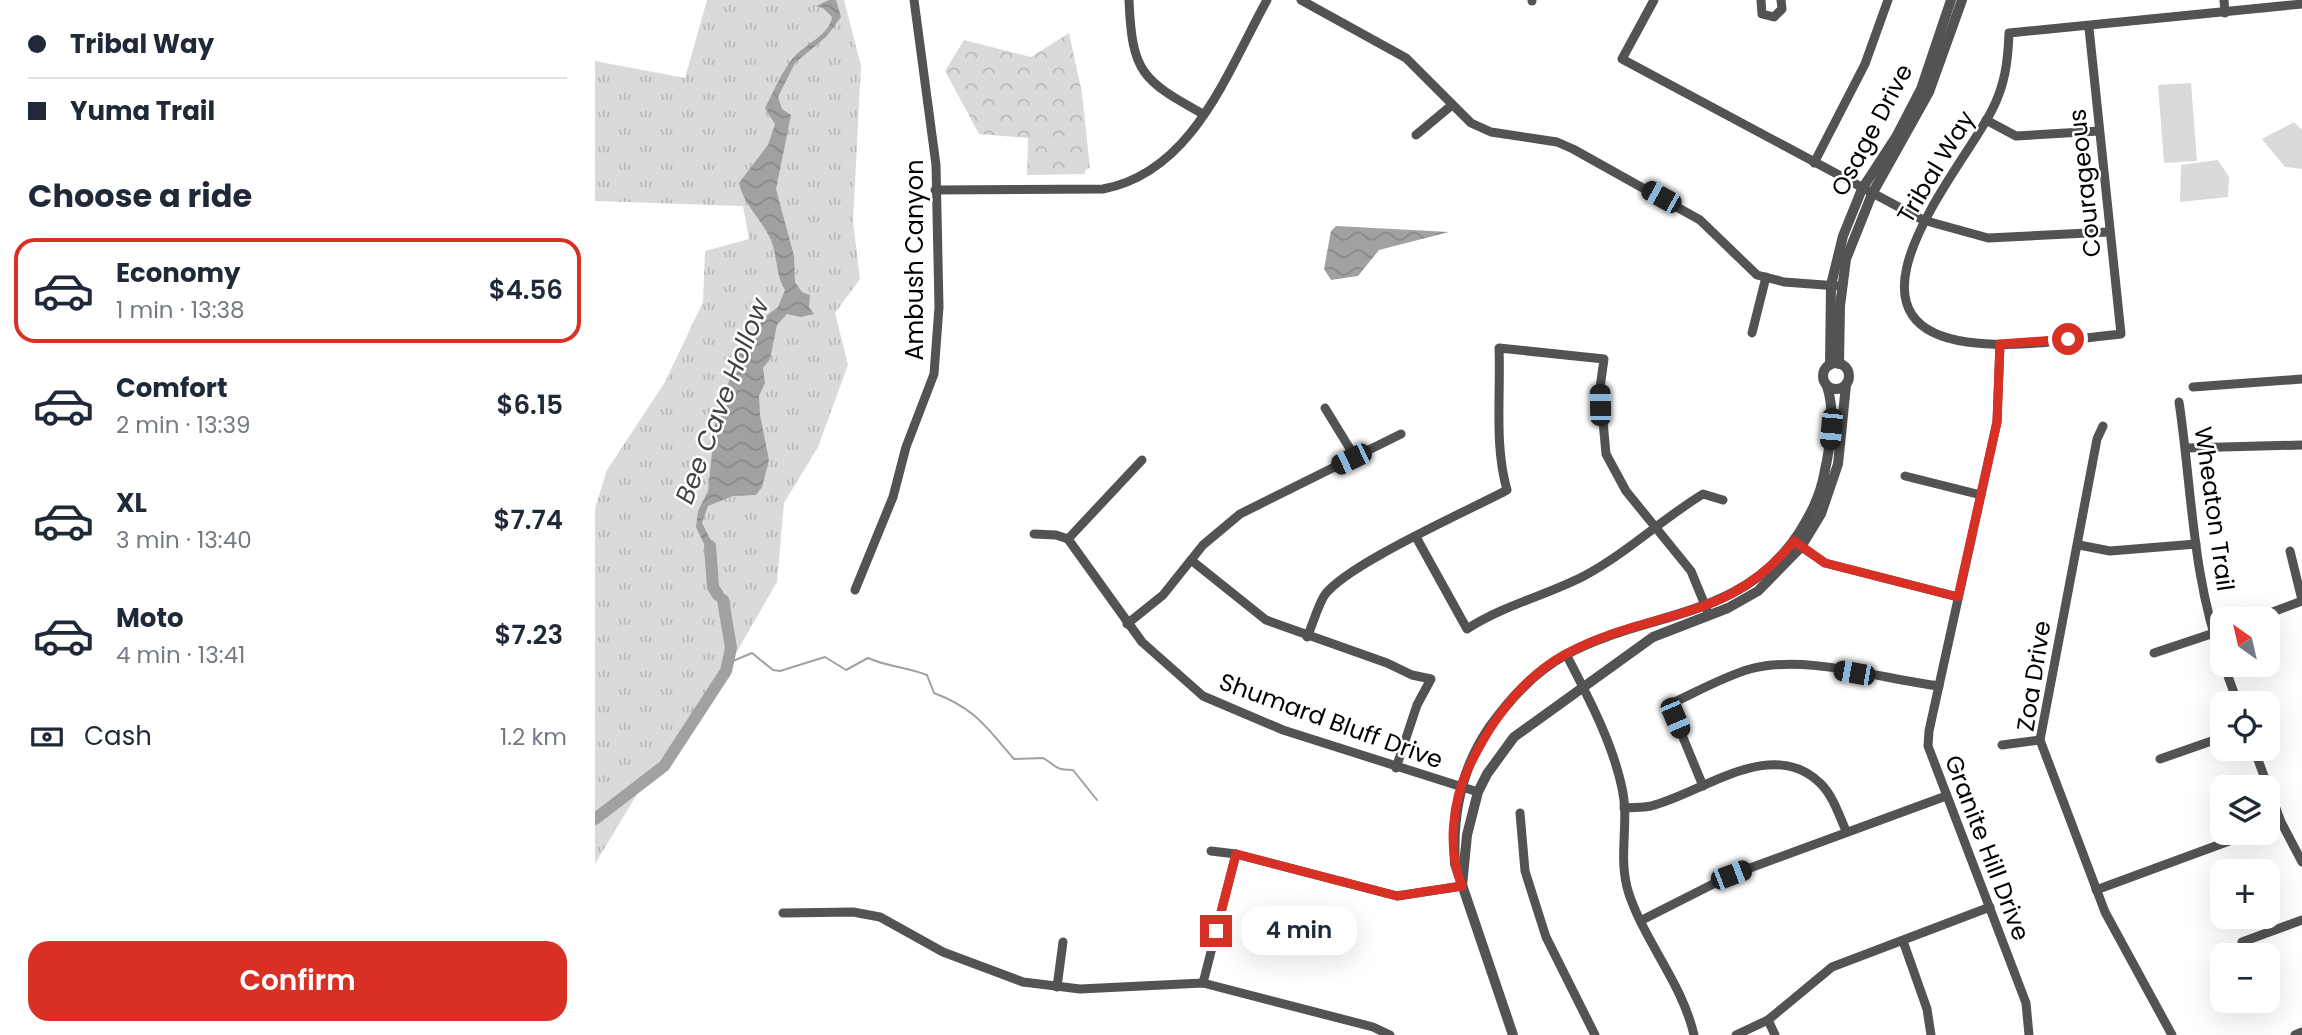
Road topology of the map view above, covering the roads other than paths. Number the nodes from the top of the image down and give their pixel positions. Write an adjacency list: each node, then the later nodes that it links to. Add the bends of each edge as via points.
1 (914, 0): 21 (street, Ambush Canyon)
2 (1129, 0): 16 (street, via 1134,49 1143,74 1157,88)
3 (1267, 0): 16 (street)
4 (1301, 0): 15 (street, via 1406,58)
5 (1654, 0): 20 (street, via 1622,59)
6 (1761, 0): 7 (street, via 1762,14 1774,17 1782,9)
7 (1781, 0)
8 (1888, 0): 20 (street, via 1865,64)
9 (1951, 0): 22 (street, Osage Drive, via 1921,89)
10 (1962, 0): 22 (street, Osage Drive, via 1929,92)
11 (2224, 0): 13 (street)
12 (2302, 5): 13 (street)
13 (2225, 13): 14 (street)
14 (2089, 28): 17 (street, Tribal Way, via 2009,33 2004,85); 18 (street, Courageous)
15 (1453, 105): 19 (street); 25 (street, via 1471,123 1491,132 1557,142 1661,197 1700,220 1737,259)
16 (1203, 114): 21 (street, via 1171,156 1121,186)
17 (1986, 120): 18 (street, via 2016,136); 23 (street, Tribal Way)
18 (2099, 131): 24 (street, Courageous)
19 (1416, 135)
20 (1814, 163): 22 (street)
21 (935, 190): 55 (street, Ambush Canyon, via 939,307 934,374)
22 (1867, 191): 23 (street); 26 (street, Osage Drive, via 1843,236)
23 (1923, 220): 24 (street, via 1988,238); 29 (street, Tribal Way, via 1903,274 1913,313 1925,326 1952,339)
24 (2108, 232): 28 (street, Courageous)
25 (1766, 277): 26 (street); 27 (street)
26 (1836, 285): 30 (street, Osage Drive)
27 (1752, 333)
28 (2121, 334): 29 (street, Tribal Way)
29 (2000, 344): 44 (street, Granite Hill Drive, via 1997,422)
30 (1834, 365): 32 (street, via 1848,372); 33 (street, via 1823,375)
31 (2302, 379): 34 (street)
32 (1846, 385): 33 (street); 50 (street, via 1832,488 1821,514)
33 (1827, 386): 50 (street, via 1831,429 1822,484)
34 (2193, 387)
35 (2179, 402): 40 (street, Wheaton Trail)
36 (1325, 408): 41 (street)
37 (2103, 426): 52 (street, Zoa Drive)
38 (1401, 434): 41 (street)
39 (2302, 444): 40 (street)
40 (2186, 448): 51 (street, Wheaton Trail)
41 (1355, 457): 54 (street, via 1241,514)
42 (1142, 460): 49 (street)
43 (1905, 476): 44 (street)
44 (1981, 495): 56 (street, Granite Hill Drive)
45 (1723, 499): 46 (street, via 1703,494)
46 (1657, 527): 48 (street, via 1584,576 1495,611 1467,629); 48 (street, via 1626,491 1605,454 1600,388 1604,359 1499,348 1498,417 1507,490); 59 (street, via 1691,571)
47 (1034, 534): 49 (street)
48 (1416, 537): 63 (street, via 1339,582 1325,596)
49 (1068, 539): 61 (street, Shumard Bluff Drive)
50 (1797, 544): 56 (street, via 1845,570); 59 (street, via 1758,591)
51 (2196, 544): 52 (street, via 2110,551); 60 (street, Wheaton Trail)
52 (2079, 545): 68 (street, Zoa Drive)
53 (2290, 551): 57 (street)
54 (1191, 560): 61 (street, via 1163,595); 63 (street, via 1266,620)
55 (855, 590)
56 (1958, 597): 66 (street, Granite Hill Drive)
57 (2302, 601): 58 (street)
58 (2280, 609)
59 (1707, 611): 65 (street, via 1607,637); 67 (street, via 1646,642)
60 (2210, 622)
61 (1127, 624): 73 (street, Shumard Bluff Drive, via 1203,696 1251,718)
62 (2210, 634): 64 (street)
63 (1307, 637): 73 (street, via 1431,679 1417,705)
64 (2154, 653)
65 (1566, 654): 67 (street); 74 (street, via 1532,678 1503,709 1483,737)
66 (1939, 686): 75 (street, via 1784,664 1750,669 1666,706); 77 (street, Granite Hill Drive, via 1928,746)
67 (1584, 690): 76 (street, via 1514,737); 78 (street, via 1622,788)
68 (2041, 740): 70 (street); 87 (street, Zoa Drive)
69 (2210, 742): 71 (street)
70 (2002, 745)
71 (2161, 759)
72 (2258, 761): 80 (street)
73 (1396, 768): 74 (street, Shumard Bluff Drive)
74 (1461, 786): 76 (street, Shumard Bluff Drive); 86 (street, via 1453,838)
75 (1703, 786): 78 (street, via 1650,806); 81 (street, via 1750,769 1791,766 1822,785)
76 (1478, 792): 86 (street, via 1467,835)
77 (1946, 796): 81 (street); 88 (street, Granite Hill Drive)
78 (1624, 808): 90 (street, via 1623,863 1629,894)
79 (1520, 814): 101 (street, via 1525,871 1546,937)
80 (2281, 822): 85 (street)
81 (1846, 831): 90 (street, via 1731,875)
82 (2218, 845): 87 (street)
83 (1210, 851): 84 (street)
84 (1236, 854): 86 (street, via 1397,896); 95 (street)
85 (2302, 862)
86 (1462, 886): 100 (street)
87 (2096, 890): 107 (street, Zoa Drive)
88 (1990, 907): 92 (street); 106 (street, Granite Hill Drive, via 2026,1003)
89 (783, 913): 96 (street, via 880,916 990,972)
90 (1642, 920): 102 (street, via 1688,1009)
91 (2302, 920): 94 (street)
92 (1903, 941): 97 (street, via 1832,967); 105 (street, via 1927,1009)
93 (1063, 942): 96 (street)
94 (2242, 942)
95 (1203, 983): 96 (street); 99 (street, via 1263,996)
96 (1057, 987)
97 (1769, 1020): 103 (street); 104 (street)
98 (2302, 1032): 108 (street)
99 (1390, 1035)
100 (1513, 1035)
101 (1595, 1035)
102 (1694, 1035)
103 (1736, 1035)
104 (1775, 1035)
105 (1931, 1035)
106 (2029, 1035)
107 (2172, 1035)
108 (2295, 1035)

